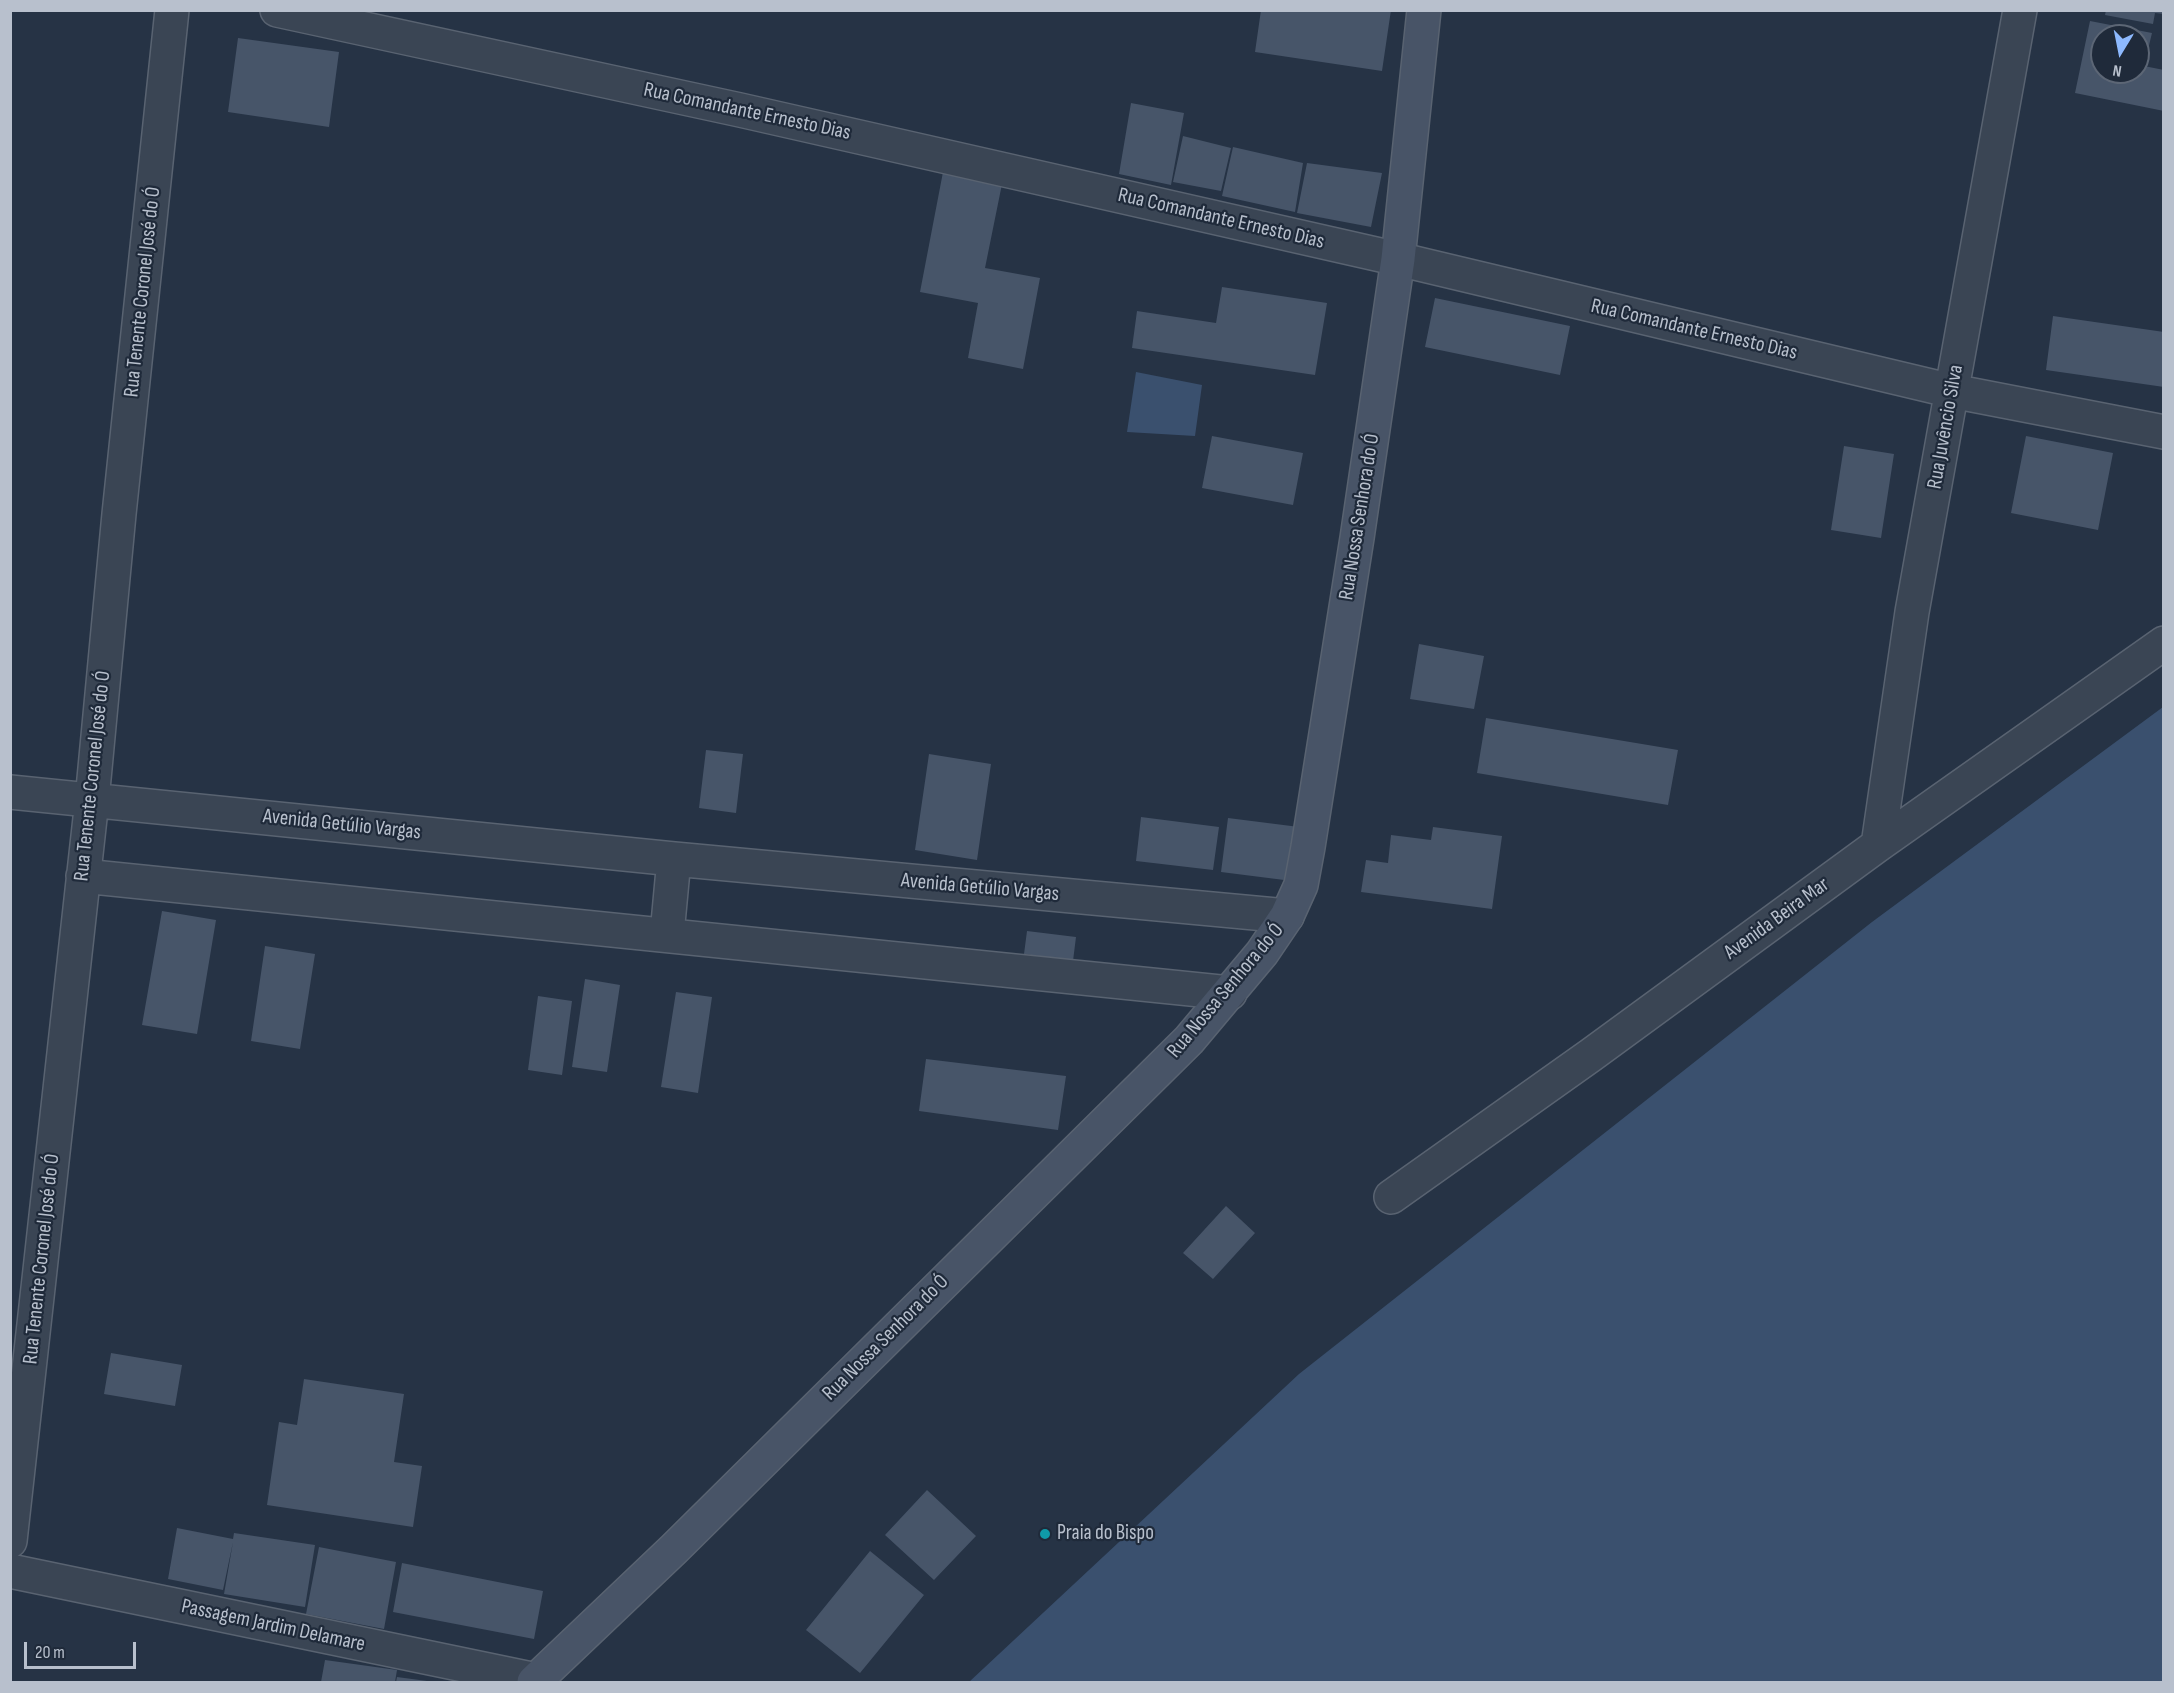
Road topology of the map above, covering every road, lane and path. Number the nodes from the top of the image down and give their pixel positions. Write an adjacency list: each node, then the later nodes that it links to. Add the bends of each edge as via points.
1 (172, 10): 10 (street, Rua Tenente Coronel José do Ó)
2 (277, 10): 5 (street, Rua Comandante Ernesto Dias)
3 (1424, 10): 5 (main road, Rua Nossa Senhora do Ó)
4 (2020, 10): 6 (street, Rua Juvêncio Silva)
5 (1398, 259): 6 (street, Rua Comandante Ernesto Dias); 14 (main road, Rua Nossa Senhora do Ó, via 1308,847 1301,885)
6 (1952, 391): 7 (street, Rua Comandante Ernesto Dias); 11 (street, Rua Juvêncio Silva, via 1912,612)
7 (2163, 432)
8 (2163, 643): 11 (street, Avenida Beira Mar)
9 (10, 792): 10 (street, Avenida Getúlio Vargas)
10 (92, 800): 12 (street, Avenida Getúlio Vargas); 13 (street, Rua Tenente Coronel José do Ó)
11 (1878, 844): 17 (street, Avenida Beira Mar)
12 (674, 859): 14 (street, Avenida Getúlio Vargas); 15 (street)
13 (83, 876): 15 (street); 18 (street, Rua Tenente Coronel José do Ó)
14 (1287, 916): 16 (main road, Rua Nossa Senhora do Ó)
15 (667, 934): 16 (street)
16 (1230, 993): 20 (main road, Rua Nossa Senhora do Ó, via 1180,1049)
17 (1391, 1197)
18 (10, 1540)
19 (10, 1571): 20 (street, Passagem Jardim Delamare)
20 (535, 1681)

